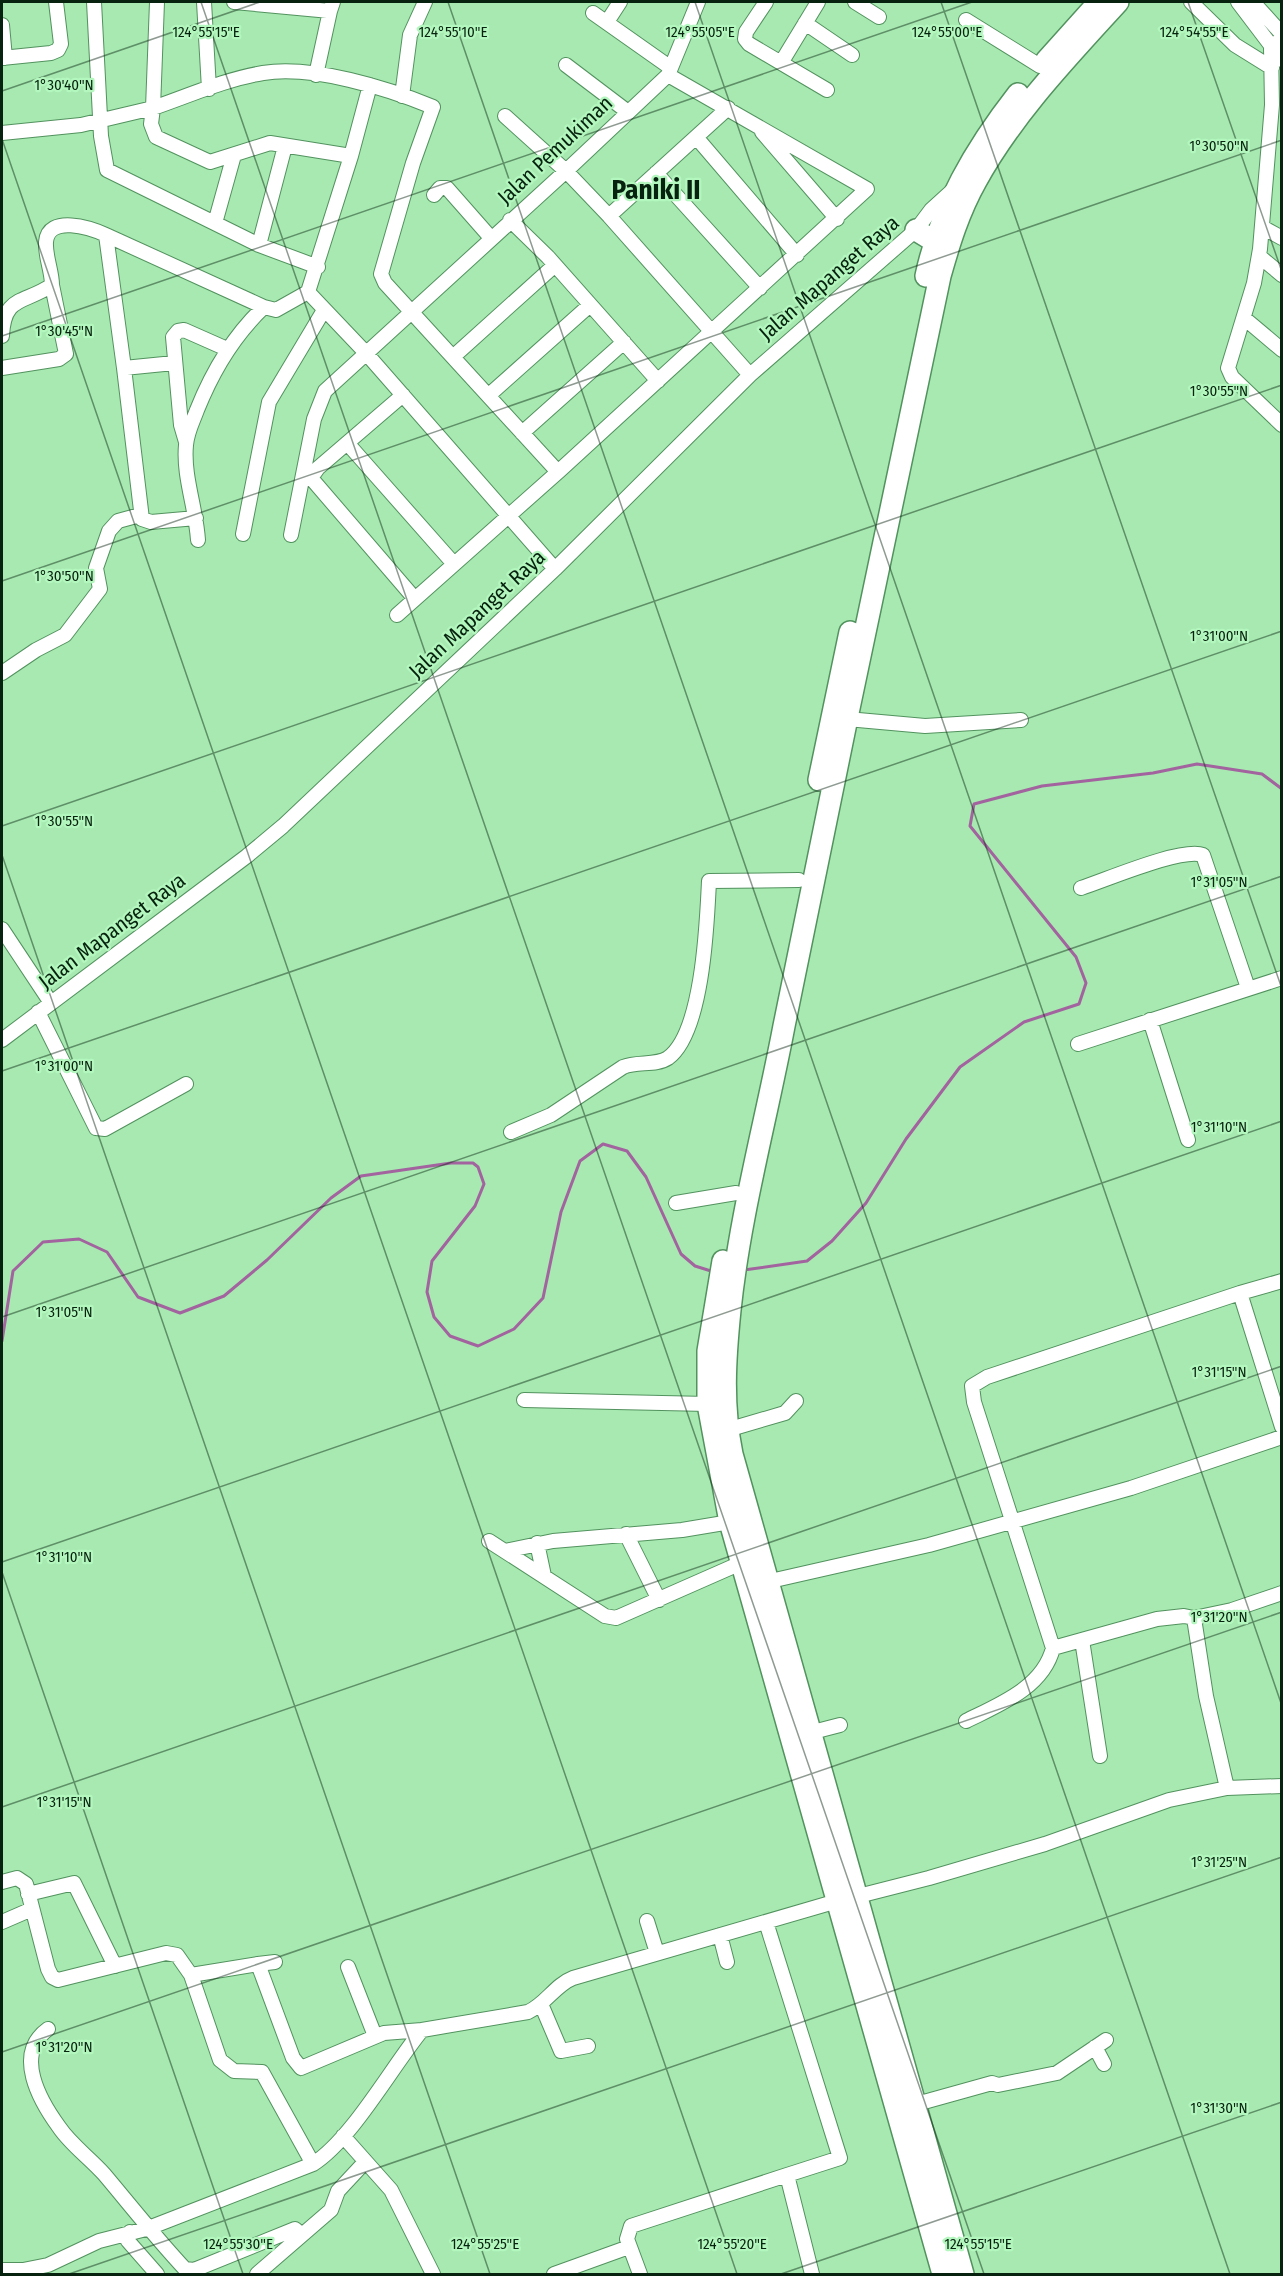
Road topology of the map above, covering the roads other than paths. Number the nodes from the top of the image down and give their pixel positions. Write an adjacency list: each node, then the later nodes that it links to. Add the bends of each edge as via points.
1 (56, 2): 27 (street, via 61,44 58,50)
2 (94, 2): 42 (street)
3 (157, 2): 38 (street)
4 (204, 2): 35 (street)
5 (234, 2): 17 (street)
6 (425, 2): 37 (street, via 410,35)
7 (620, 2): 21 (street)
8 (698, 2): 32 (street, Jalan Pemukiman)
9 (766, 2): 28 (street, via 745,39)
10 (818, 2): 22 (street)
11 (855, 2): 19 (street)
12 (1099, 2): 31 (highway)
13 (1118, 2): 52 (highway, via 1048,79 975,182)
14 (1191, 2): 29 (street, via 1235,45)
15 (1238, 2): 25 (street)
16 (1253, 2): 24 (street)
17 (332, 6): 33 (street)
18 (593, 12): 21 (street)
19 (879, 17)
20 (966, 21): 31 (street)
21 (607, 22): 32 (street)
22 (805, 23): 26 (street); 28 (street)
23 (2, 25): 27 (street)
24 (1281, 36): 25 (street)
25 (1271, 48): 29 (street)
26 (852, 55)
27 (3, 58)
28 (781, 63): 36 (street)
29 (1276, 64): 57 (street)
30 (566, 65): 40 (street)
31 (1041, 66): 52 (highway, via 986,136)
32 (669, 72): 39 (street); 40 (street, Jalan Pemukiman)
33 (316, 75): 34 (street); 35 (street, via 264,73)
34 (370, 85): 37 (street); 48 (street)
35 (209, 89): 38 (street)
36 (827, 90)
37 (402, 96): 74 (street, via 434,109 381,269 385,283)
38 (153, 108): 42 (street); 47 (street, via 152,128 156,137 210,162)
39 (728, 108): 43 (street); 45 (street)
40 (628, 112): 49 (street, Jalan Pemukiman)
41 (505, 116): 49 (street)
42 (100, 121): 44 (street); 56 (street, via 106,170)
43 (755, 124): 54 (street); 54 (street, via 867,186)
44 (2, 133)
45 (696, 137): 50 (street); 64 (street)
46 (285, 146): 47 (street, via 263,144); 48 (street); 63 (street)
47 (234, 155): 56 (street)
48 (351, 156): 67 (street)
49 (566, 171): 53 (street); 55 (street, Jalan Pemukiman)
50 (656, 173): 53 (street); 70 (street)
51 (434, 195): 60 (street, via 440,188 447,188)
52 (961, 195): 58 (street, Jalan Mapanget Raya, via 946,194); 62 (highway); 108 (highway, via 940,276)
53 (609, 216): 77 (street)
54 (837, 219): 64 (street)
55 (510, 220): 60 (street, Jalan Pemukiman); 66 (street)
56 (215, 224): 63 (street)
57 (1262, 227): 61 (street); 65 (street)
58 (916, 230): 62 (highway); 88 (street, Jalan Mapanget Raya)
59 (106, 235): 69 (street, via 74,226 50,230 46,245); 73 (street); 87 (street)
60 (491, 238): 74 (street, Jalan Pemukiman)
61 (1281, 238)
62 (934, 241): 110 (highway)
63 (259, 245): 67 (street)
64 (797, 255): 70 (street)
65 (1259, 256): 68 (street); 76 (street)
66 (555, 265): 72 (street); 84 (street)
67 (318, 267): 71 (street)
68 (1281, 275)
69 (52, 285): 78 (street, via 10,305 2,322); 86 (street, via 66,354 59,359)
70 (760, 288): 77 (street)
71 (308, 292): 73 (street, via 276,310); 75 (street)
72 (590, 304): 79 (street); 91 (street)
73 (264, 307): 80 (street)
74 (412, 309): 82 (street, Jalan Pemukiman); 84 (street)
75 (324, 310): 82 (street); 100 (street, via 269,402)
76 (1244, 318): 81 (street); 92 (street, via 1228,370)
77 (711, 332): 88 (street); 89 (street)
78 (2, 336)
79 (624, 342): 89 (street); 93 (street)
80 (227, 350): 85 (street, via 180,330 173,337); 94 (street)
81 (1281, 350)
82 (365, 352): 90 (street); 101 (street, Jalan Pemukiman, via 325,391 319,403)
83 (2, 353): 86 (street)
84 (454, 356): 91 (street)
85 (174, 363): 87 (street); 94 (street)
86 (2, 368)
87 (124, 368): 97 (street)
88 (750, 375): 104 (street, Jalan Mapanget Raya)
89 (658, 381): 96 (street)
90 (403, 395): 95 (street); 98 (street)
91 (489, 396): 93 (street)
92 (1281, 425)
93 (522, 433): 96 (street)
94 (186, 442): 99 (street, via 187,473)
95 (348, 444): 103 (street); 105 (street, via 311,478)
96 (558, 472): 98 (street)
97 (140, 515): 99 (street, via 147,522); 107 (street, via 118,521 109,531 96,568 100,589 64,634)
98 (509, 515): 103 (street); 104 (street)
99 (196, 518): 102 (street)
100 (243, 534)
101 (291, 535)
102 (198, 540)
103 (454, 564): 105 (street)
104 (555, 569): 115 (street, Jalan Mapanget Raya, via 256,849)
105 (415, 599): 106 (street)
106 (397, 615)
107 (2, 673)
108 (847, 719): 109 (street, via 925,726); 120 (highway)
109 (1021, 720)
110 (799, 880): 120 (highway); 122 (street, via 710,881 706,951 688,1026 678,1048 660,1062 623,1067 551,1115)
111 (1081, 888): 114 (street, via 1176,856 1195,852 1203,855)
112 (2, 929): 115 (street)
113 (1281, 978): 114 (street)
114 (1248, 988): 117 (street)
115 (51, 1003): 116 (street, Jalan Mapanget Raya)
116 (38, 1012): 118 (street, Jalan Mapanget Raya); 121 (street, via 96,1128 105,1128)
117 (1150, 1020): 119 (street); 123 (street)
118 (2, 1040)
119 (1078, 1044)
120 (768, 1074): 124 (highway); 126 (highway)
121 (186, 1084)
122 (511, 1132)
123 (1188, 1140)
124 (736, 1193): 125 (street); 126 (highway)
125 (676, 1203)
126 (729, 1256): 129 (highway)
127 (1281, 1281): 128 (street)
128 (1240, 1293): 133 (street); 136 (street, via 978,1380 972,1386)
129 (721, 1314): 132 (highway); 134 (highway)
130 (524, 1400): 132 (street)
131 (796, 1401): 134 (street, via 785,1413)
132 (708, 1404): 137 (highway)
133 (1281, 1427)
134 (727, 1430): 144 (highway)
135 (1281, 1437): 136 (street, via 1131,1488)
136 (1013, 1521): 144 (street, via 929,1545); 149 (street)
137 (730, 1522): 138 (street); 142 (highway)
138 (626, 1534): 140 (street); 146 (street)
139 (489, 1541): 141 (street)
140 (537, 1543): 141 (street); 143 (street)
141 (506, 1551): 143 (street)
142 (741, 1563): 146 (street); 158 (highway)
143 (544, 1576): 146 (street, via 604,1616 616,1618)
144 (766, 1582): 152 (highway)
145 (1281, 1593): 147 (street)
146 (659, 1600)
147 (1194, 1618): 148 (street, via 1157,1618); 155 (street, via 1206,1696)
148 (1082, 1640): 149 (street); 153 (street)
149 (1053, 1648): 150 (street, via 1042,1670 1026,1688)
150 (966, 1722)
151 (840, 1725): 152 (street)
152 (809, 1733): 158 (highway)
153 (1100, 1756)
154 (1281, 1786): 155 (street)
155 (1227, 1788): 158 (street, via 1169,1800 1045,1844)
156 (2, 1882): 157 (street, via 21,1880)
157 (28, 1894): 159 (street); 168 (street, via 74,1883)
158 (847, 1900): 162 (street); 177 (highway); 193 (highway)
159 (32, 1910): 161 (street); 168 (street, via 54,1979)
160 (647, 1921): 164 (street)
161 (2, 1922)
162 (766, 1922): 163 (street); 181 (street, via 840,2158)
163 (720, 1935): 164 (street); 166 (street)
164 (657, 1953): 171 (street, via 566,1980)
165 (275, 1962): 167 (street)
166 (728, 1962)
167 (258, 1964): 170 (street); 174 (street, via 298,2066)
168 (115, 1966): 170 (street, via 172,1953 182,1959)
169 (348, 1967): 174 (street)
170 (191, 1975): 180 (street, via 220,2060 234,2071 262,2072)
171 (541, 2004): 173 (street, via 528,2012); 175 (street, via 561,2051)
172 (48, 2029): 182 (street, via 40,2034 30,2064 40,2095 59,2128 104,2174)
173 (422, 2030): 174 (street); 178 (street)
174 (375, 2036)
175 (588, 2046)
176 (1104, 2064): 177 (street, via 1101,2043 1046,2077 992,2083)
177 (913, 2105): 194 (highway)
178 (343, 2136): 179 (street); 180 (street)
179 (365, 2162): 184 (street, via 338,2191 333,2208); 189 (street, via 391,2190)
180 (313, 2164): 182 (street)
181 (787, 2175): 185 (street, via 636,2223 628,2231); 192 (street)
182 (146, 2229): 183 (street); 184 (street, via 189,2270 295,2229)
183 (130, 2232): 186 (street, via 99,2241 48,2265); 187 (street, via 128,2241)
184 (302, 2235): 188 (street)
185 (629, 2247): 190 (street); 191 (street)
186 (2, 2270)
187 (157, 2274)
188 (257, 2274)
189 (433, 2274)
190 (554, 2274)
191 (640, 2274)
192 (812, 2274)
193 (943, 2274)
194 (963, 2274)

